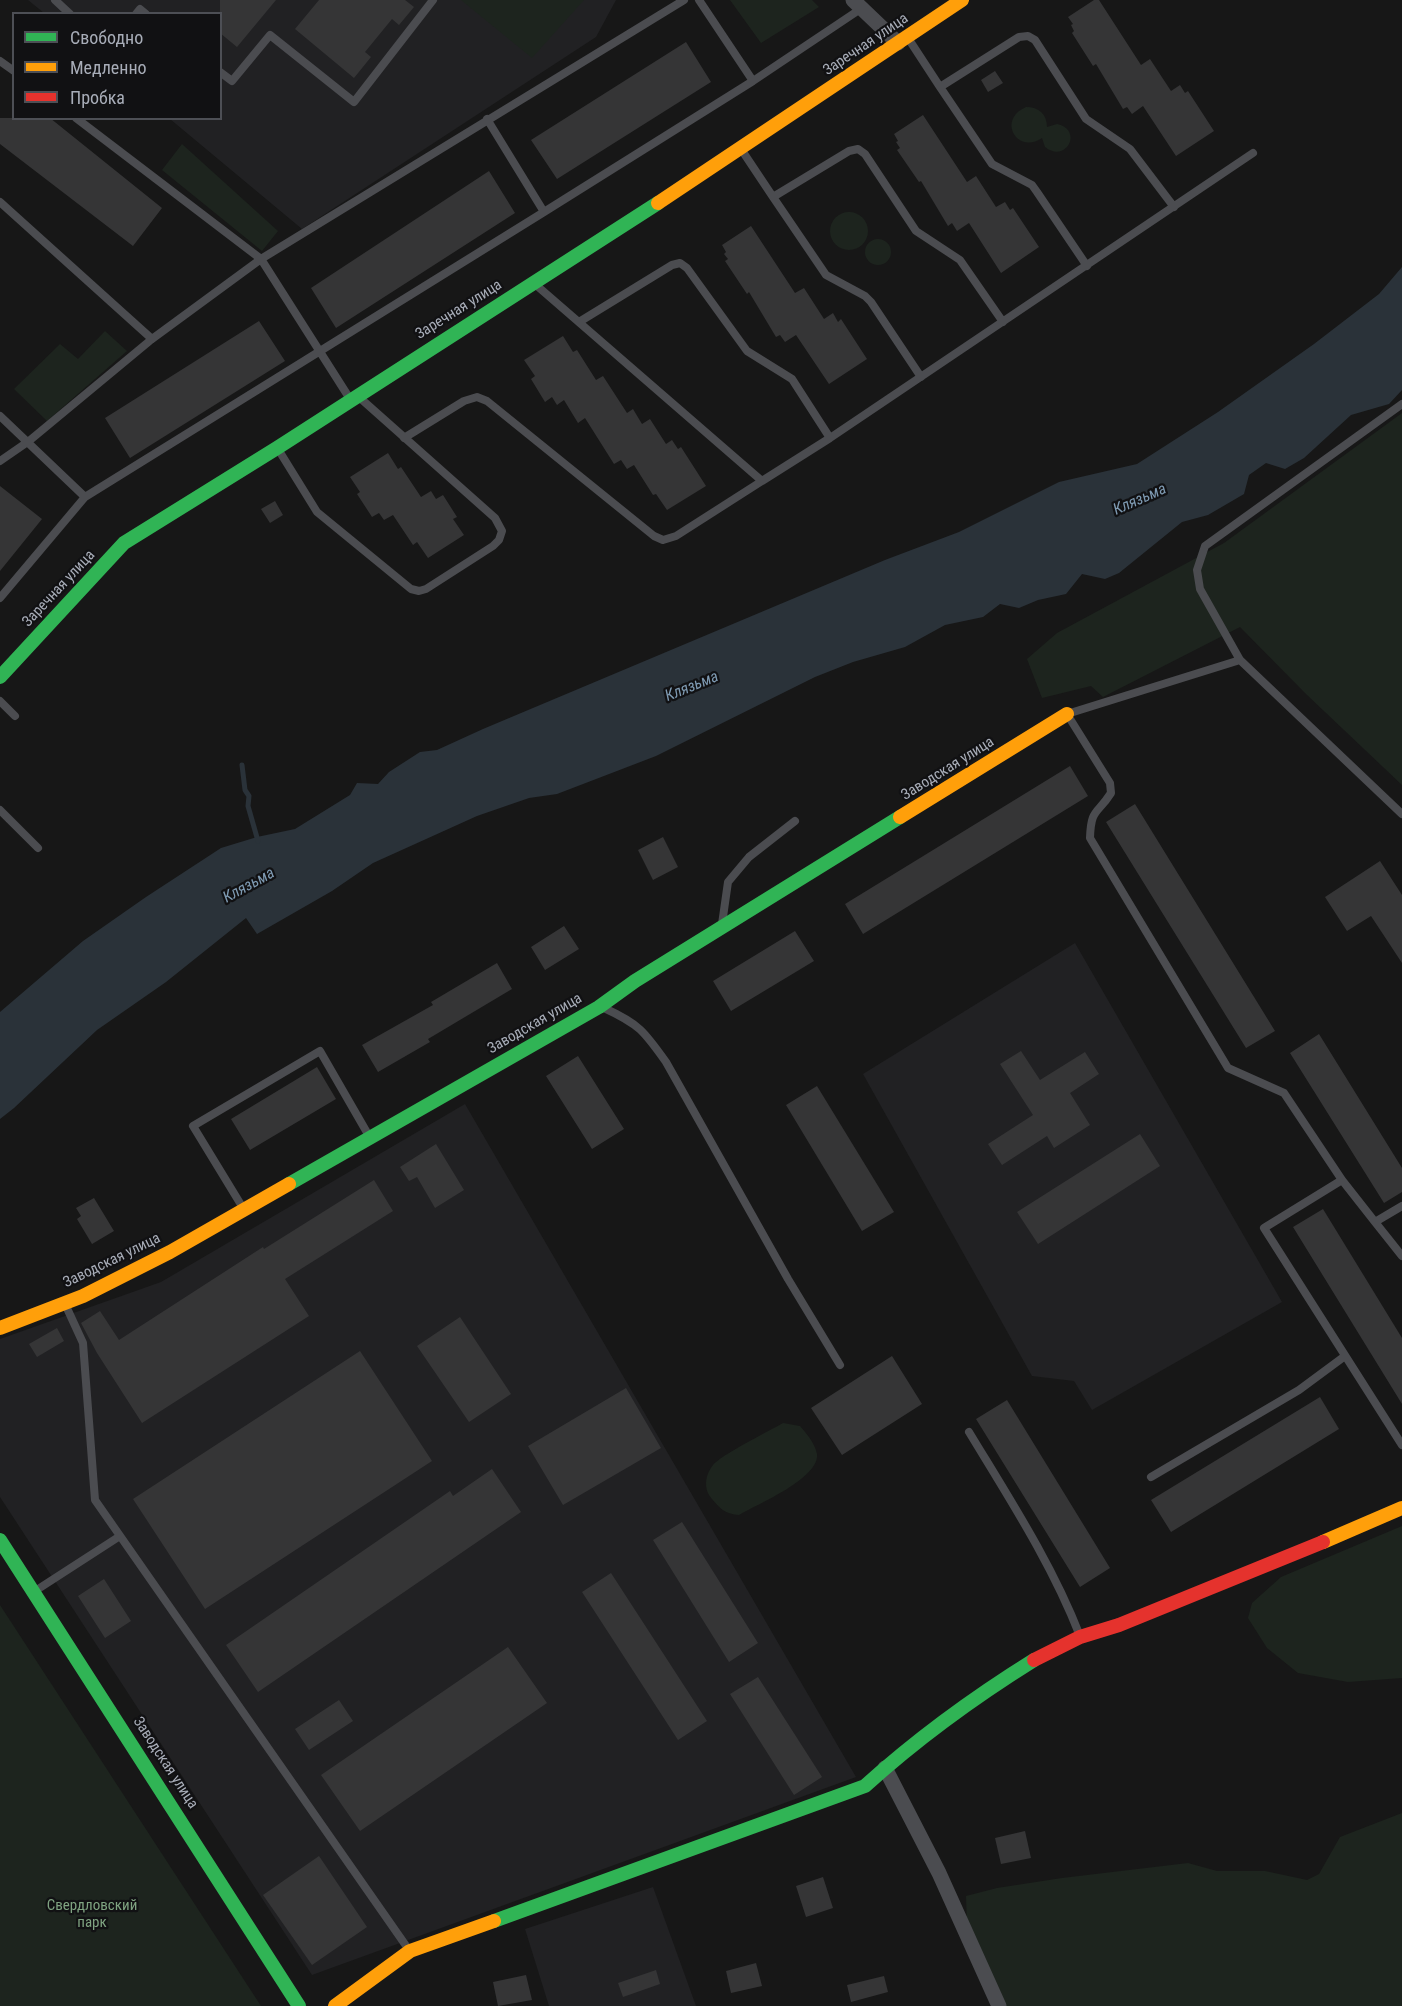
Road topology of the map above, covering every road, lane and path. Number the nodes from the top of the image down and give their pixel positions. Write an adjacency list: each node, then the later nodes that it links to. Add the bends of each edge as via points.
1 (55, 0): 7 (lane)
2 (433, 0): 11 (lane, via 354,102 270,35 232,81)
3 (684, 0): 14 (lane)
4 (699, 0): 12 (lane)
5 (962, 0): 8 (street, Заречная улица)
6 (858, 4): 8 (street); 12 (lane)
7 (68, 12)
8 (903, 40): 13 (lane); 16 (street, Заречная улица)
9 (0, 60): 10 (lane)
10 (12, 69)
11 (222, 74)
12 (753, 81): 21 (lane)
13 (940, 87): 20 (lane, via 1019,37 1028,36 1035,40 1086,119 1130,149); 23 (lane, via 992,164 1038,192)
14 (487, 119): 21 (lane); 22 (lane)
15 (79, 120): 22 (lane)
16 (740, 148): 18 (lane); 24 (street, Заречная улица)
17 (1253, 153): 20 (lane)
18 (773, 198): 26 (lane, via 849,151 858,150 865,154 916,231 960,261); 29 (lane, via 826,275 871,302)
19 (0, 202): 27 (lane)
20 (1174, 207): 23 (lane)
21 (544, 212): 28 (lane)
22 (261, 259): 27 (lane); 28 (lane)
23 (1087, 266): 26 (lane)
24 (534, 283): 25 (lane); 30 (street, Заречная улица)
25 (579, 322): 34 (lane, via 680,263 747,351 792,379); 38 (lane)
26 (1003, 322): 29 (lane)
27 (152, 339): 35 (lane)
28 (320, 351): 30 (lane); 39 (lane)
29 (921, 377): 34 (lane)
30 (353, 397): 33 (lane); 36 (street, Заречная улица)
31 (1402, 404): 41 (lane, via 1205,546 1197,570 1200,588)
32 (0, 416): 35 (lane)
33 (404, 438): 36 (lane, via 495,518 502,531 493,546 419,591 411,589 317,512); 38 (lane, via 464,400 487,400 663,540 676,536)
34 (830, 438): 38 (lane)
35 (29, 441): 37 (lane); 39 (lane)
36 (277, 447): 42 (street, Заречная улица, via 124,543)
37 (0, 461)
38 (762, 481)
39 (85, 497): 40 (lane)
40 (0, 598)
41 (1240, 660): 44 (lane); 47 (lane)
42 (0, 677)
43 (0, 701): 45 (lane)
44 (1067, 714): 50 (street, Заводская улица); 53 (lane, via 1110,783 1111,793 1095,811 1090,838 1228,1068 1284,1093)
45 (15, 717)
46 (0, 810): 49 (lane)
47 (1402, 814)
48 (795, 821): 50 (lane, via 749,857 728,882)
49 (38, 848)
50 (722, 928): 51 (street, Заводская улица)
51 (600, 1006): 52 (street, Заводская улица); 61 (lane, via 645,1032 666,1062)
52 (370, 1138): 55 (street, Заводская улица); 55 (lane, via 320,1051 193,1126)
53 (1342, 1180): 56 (lane); 60 (lane, via 1263,1228)
54 (1402, 1206): 56 (lane)
55 (244, 1210): 58 (street, Заводская улица, via 170,1252)
56 (1375, 1222): 57 (lane)
57 (1402, 1256)
58 (64, 1302): 59 (street, Заводская улица); 66 (lane, via 82,1343 95,1500)
59 (0, 1328)
60 (1345, 1356): 63 (lane); 64 (lane, via 1299,1390)
61 (840, 1365)
62 (969, 1432): 69 (lane, via 1020,1515)
63 (1402, 1445)
64 (1151, 1478)
65 (1402, 1508): 69 (street, via 1129,1621)
66 (120, 1536): 68 (lane); 71 (lane)
67 (0, 1540): 68 (street, Заводская улица)
68 (34, 1592): 72 (street, Заводская улица)
69 (1080, 1637): 70 (street, via 1043,1654 979,1694)
70 (885, 1768): 71 (street, via 865,1786); 74 (street, via 939,1872)
71 (410, 1951): 73 (street)
72 (299, 2006)
73 (335, 2006)
74 (999, 2006)

